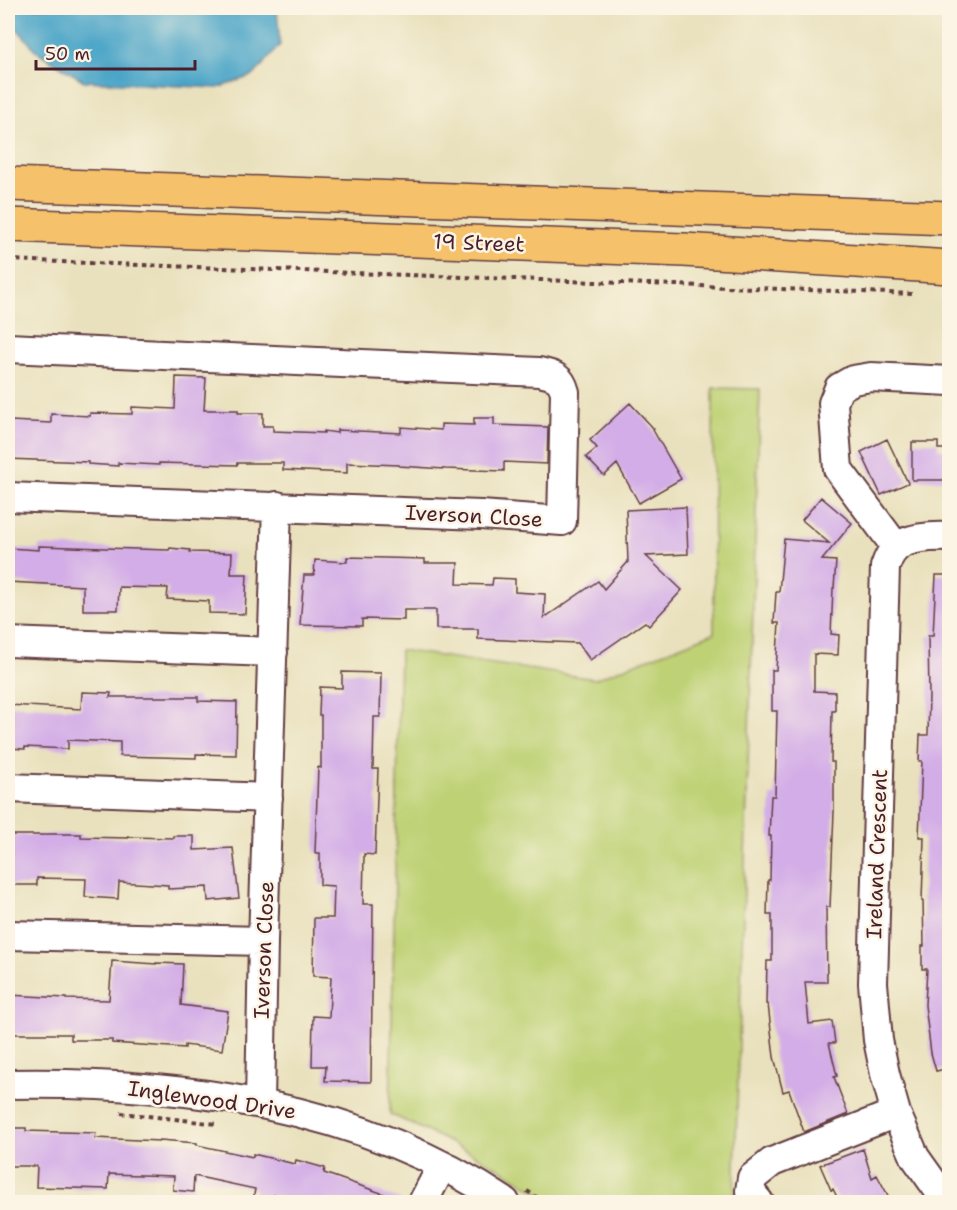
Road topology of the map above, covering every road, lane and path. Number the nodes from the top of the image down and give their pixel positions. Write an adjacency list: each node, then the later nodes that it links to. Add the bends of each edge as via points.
1 (8, 184): 2 (main road, 19 Street)
2 (950, 218)
3 (8, 225): 5 (main road, 19 Street, via 684,250)
4 (8, 260): 6 (path)
5 (950, 267)
6 (926, 294)
7 (8, 348): 10 (street, Iverson Close, via 539,372 553,375 562,383 562,521)
8 (950, 381): 12 (street, via 853,380 839,388 832,403 838,469)
9 (8, 497): 10 (street, Iverson Close)
10 (277, 506): 14 (street, Iverson Close)
11 (950, 537): 12 (street, via 932,536)
12 (896, 547): 22 (street, Ireland Crescent, via 885,567 873,983 878,1040)
13 (8, 642): 14 (street)
14 (273, 652): 16 (street, Iverson Close)
15 (8, 788): 16 (street)
16 (268, 798): 18 (street, Iverson Close)
17 (8, 935): 18 (street)
18 (263, 941): 20 (street, Iverson Close)
19 (8, 1084): 20 (street, Inglewood Drive, via 121,1086)
20 (260, 1103): 24 (street, Inglewood Drive, via 366,1133)
21 (110, 1113): 23 (path)
22 (896, 1113): 27 (street, via 772,1162 752,1178 750,1191); 28 (street, Ireland Crescent, via 915,1157)
23 (224, 1125)
24 (441, 1166): 25 (street); 26 (street, Inglewood Drive)
25 (423, 1203)
26 (505, 1203)
27 (759, 1203)
28 (947, 1203)

